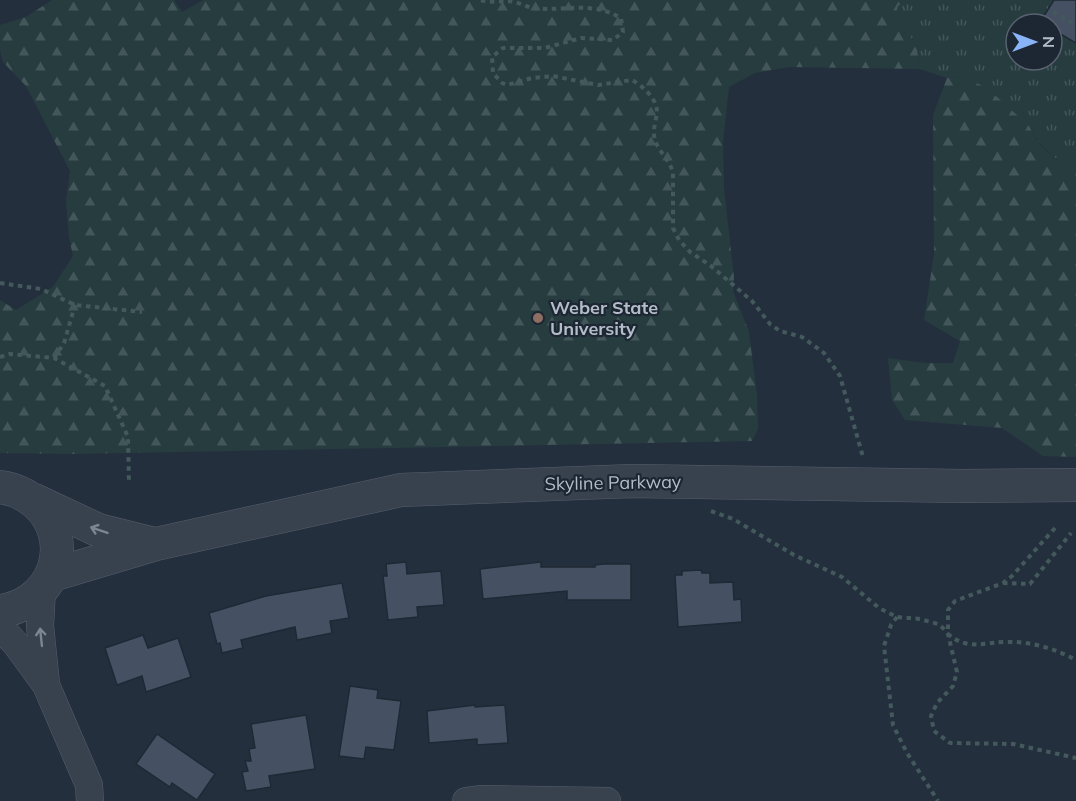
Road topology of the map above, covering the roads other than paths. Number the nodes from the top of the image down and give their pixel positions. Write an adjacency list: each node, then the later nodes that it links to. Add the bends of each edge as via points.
1 (1076, 485): 4 (street, Skyline Parkway, via 632,481 401,490)
2 (0, 487): 3 (street, Skyline Parkway)
3 (33, 499): 4 (street, Skyline Parkway, one-way to 3, via 98,530); 5 (street, via 48,515 56,536 57,554)
4 (156, 544): 5 (street, Skyline Parkway)
5 (47, 582): 6 (street, Skyline Parkway, via 22,605); 8 (street, one-way to 5, via 40,627)
6 (0, 611)
7 (0, 627): 8 (street)
8 (46, 685): 9 (street, via 89,786)
9 (90, 801)
10 (466, 801): 11 (street)
11 (607, 801)

